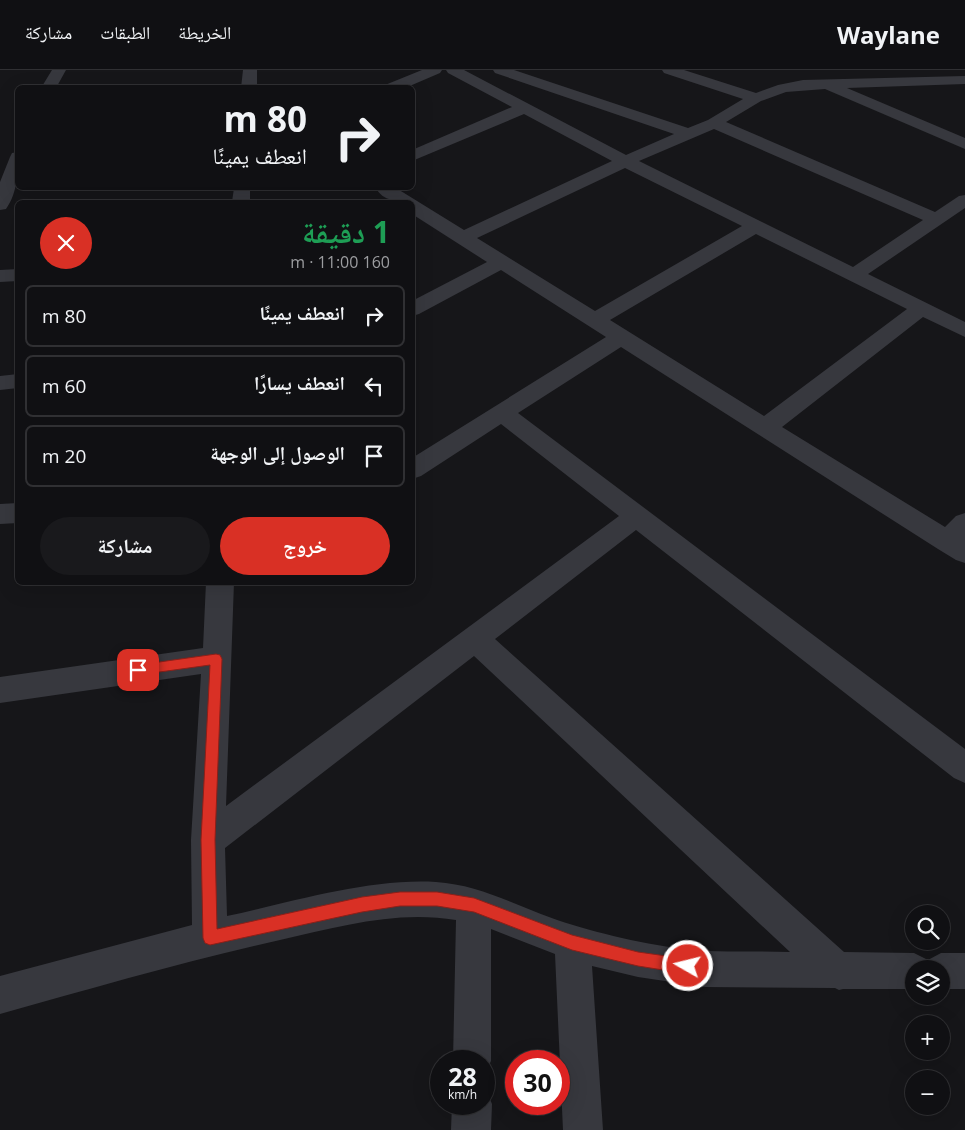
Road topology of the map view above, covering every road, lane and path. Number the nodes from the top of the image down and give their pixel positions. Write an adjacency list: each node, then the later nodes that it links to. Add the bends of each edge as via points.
1 (60, 70): 12 (street)
2 (250, 70): 13 (street)
3 (435, 70): 14 (street)
4 (452, 70): 16 (street)
5 (500, 70): 18 (street)
6 (669, 70): 15 (street)
7 (850, 70): 9 (street)
8 (878, 70): 10 (street)
9 (814, 77): 10 (street); 15 (street); 19 (street)
10 (893, 81): 11 (street)
11 (963, 81)
12 (50, 85)
13 (249, 85)
14 (398, 85)
15 (756, 98): 17 (street)
16 (524, 108): 20 (street); 21 (street)
17 (714, 123): 18 (street); 29 (street)
18 (689, 134): 21 (street)
19 (965, 144)
20 (415, 155)
21 (626, 161): 30 (street); 31 (street)
22 (11, 164): 23 (street)
23 (12, 185): 27 (street)
24 (387, 190): 25 (street)
25 (402, 200)
26 (965, 200): 29 (street)
27 (0, 205)
28 (415, 209): 31 (street)
29 (935, 219): 34 (street)
30 (756, 226): 34 (street); 38 (street)
31 (463, 238): 32 (street)
32 (502, 262): 36 (street); 38 (street)
33 (15, 275): 35 (street)
34 (854, 275): 37 (street)
35 (0, 276)
36 (415, 308)
37 (921, 309): 39 (street); 44 (street)
38 (594, 321): 40 (street)
39 (965, 330)
40 (620, 338): 43 (street); 44 (street)
41 (15, 382): 42 (street)
42 (0, 383)
43 (502, 413): 45 (street); 48 (street)
44 (764, 428): 50 (street)
45 (415, 468)
46 (15, 513): 47 (street)
47 (0, 514)
48 (637, 516): 52 (street); 55 (street)
49 (965, 523): 50 (street)
50 (956, 547)
51 (225, 586): 53 (street)
52 (475, 639): 56 (street); 63 (street)
53 (216, 659): 54 (street); 56 (street)
54 (0, 690)
55 (965, 768)
56 (208, 840): 58 (street)
57 (474, 905): 58 (street, via 437,899 400,899 362,904); 59 (street); 65 (street)
58 (210, 938): 64 (street)
59 (572, 943): 63 (street, via 638,959 705,969); 68 (street)
60 (905, 971): 63 (street)
61 (950, 971): 62 (street)
62 (965, 971)
63 (839, 972)
64 (0, 995)
65 (472, 1050)
66 (472, 1115): 67 (street)
67 (471, 1130)
68 (583, 1130)

